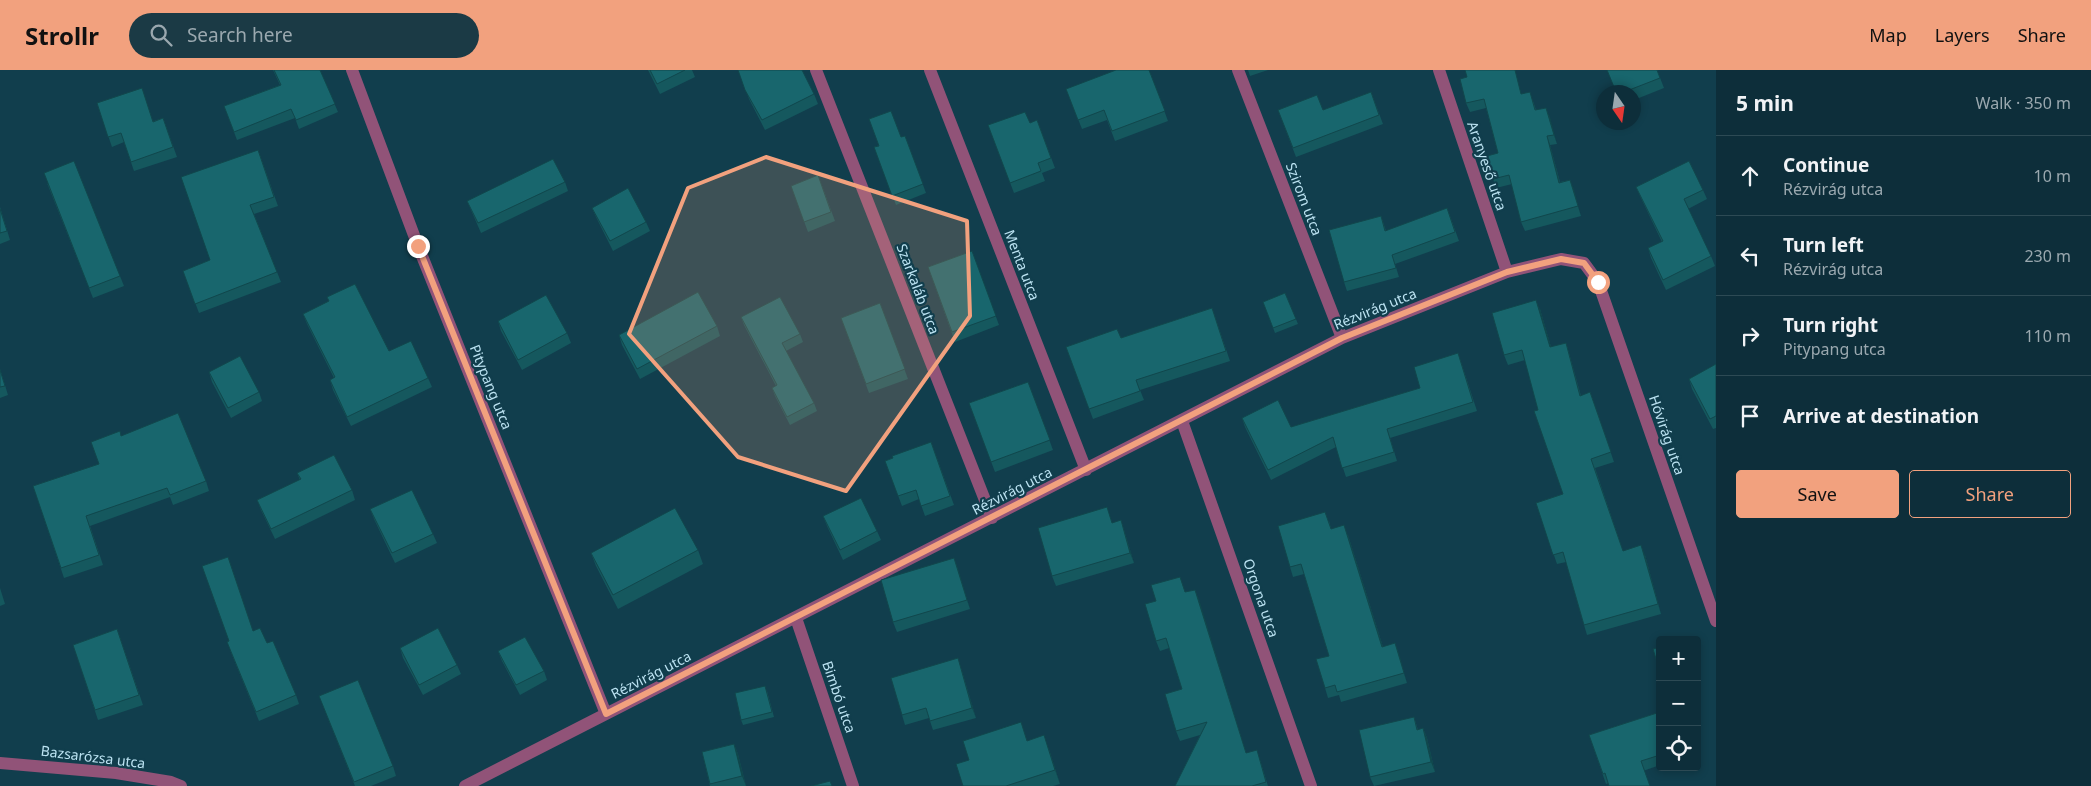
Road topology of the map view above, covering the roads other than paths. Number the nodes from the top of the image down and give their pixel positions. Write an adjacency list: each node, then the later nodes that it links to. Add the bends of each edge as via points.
1 (352, 70): 14 (street, Pitypang utca, via 418,246)
2 (816, 70): 11 (street, Szarkaláb utca)
3 (930, 70): 10 (street, Menta utca)
4 (1238, 70): 8 (street, Szirom utca)
5 (1439, 70): 7 (street, Aranyeső utca)
6 (1584, 263): 7 (street, Rézvirág utca, via 1561,259); 13 (street, Hóvirág utca, via 1598,282)
7 (1507, 272): 8 (street, Rézvirág utca)
8 (1342, 338): 9 (street, Rézvirág utca)
9 (1182, 420): 10 (street, Rézvirág utca); 19 (street, Orgona utca)
10 (1086, 470): 11 (street, Rézvirág utca)
11 (992, 518): 12 (street, Rézvirág utca)
12 (796, 618): 14 (street, Rézvirág utca); 18 (street, Bimbó utca)
13 (1716, 621)
14 (606, 714): 17 (street, Rézvirág utca)
15 (0, 763): 16 (street, Bazsarózsa utca, via 116,773)
16 (181, 786)
17 (465, 786)
18 (853, 786)
19 (1311, 786)

